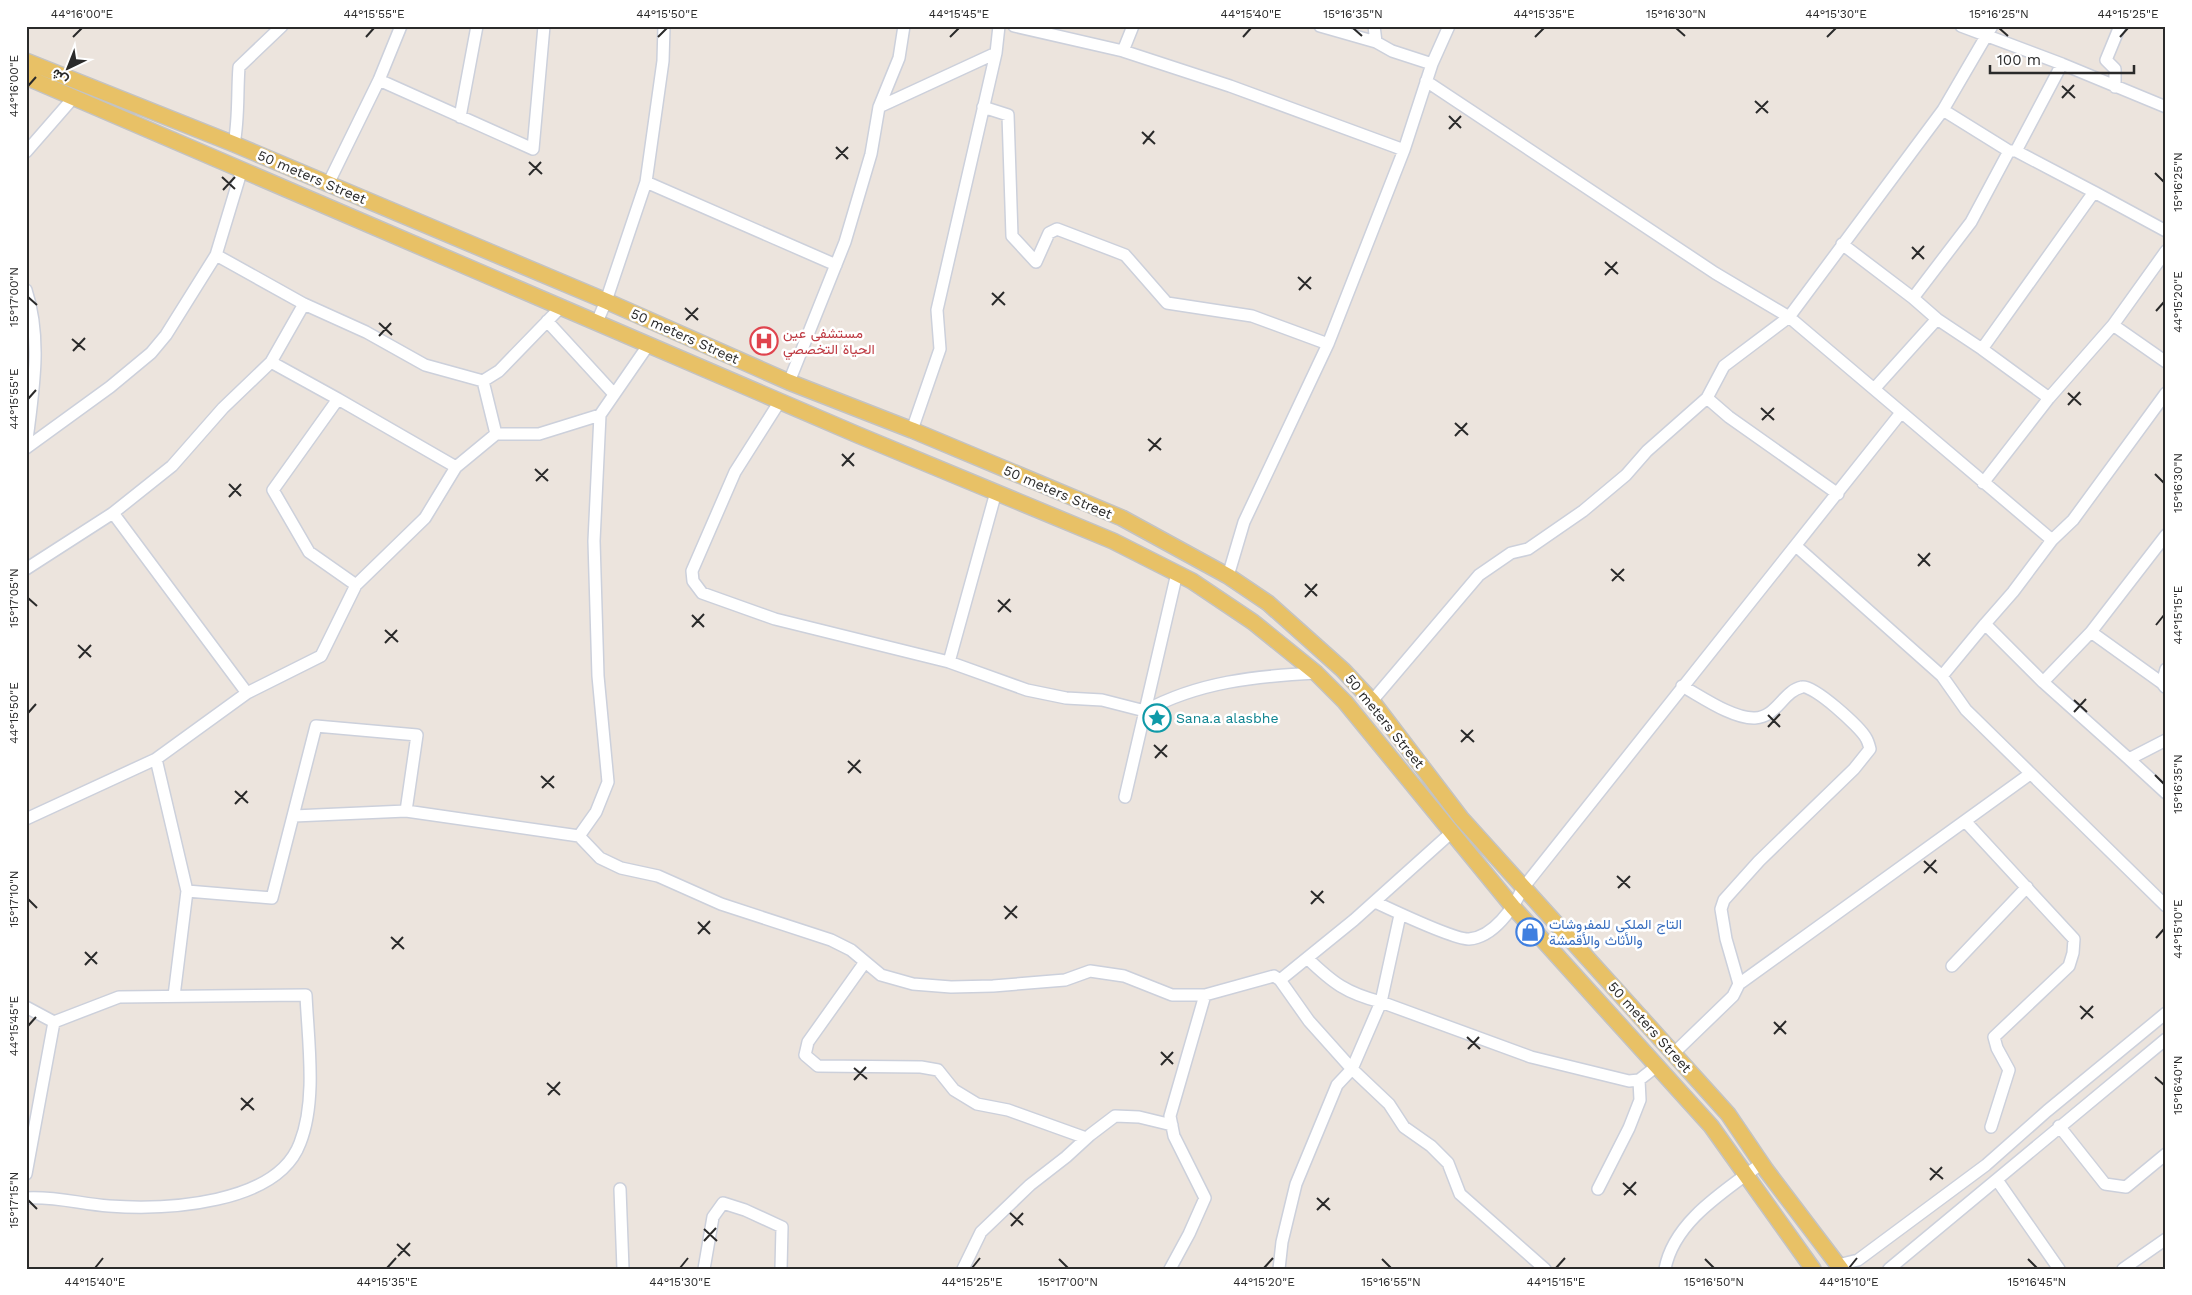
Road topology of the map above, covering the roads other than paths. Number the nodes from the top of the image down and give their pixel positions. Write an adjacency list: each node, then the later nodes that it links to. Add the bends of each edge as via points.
1 (282, 26): 32 (street, via 240,67 237,92 239,118)
2 (401, 26): 23 (street)
3 (477, 26): 31 (street)
4 (544, 26): 31 (street, via 533,149)
5 (664, 26): 37 (street, via 663,60)
6 (904, 26): 27 (street, via 899,58)
7 (999, 26): 18 (street)
8 (1014, 26): 17 (street)
9 (1133, 26): 17 (street)
10 (1320, 26): 16 (street)
11 (1374, 26): 16 (street)
12 (1449, 26): 20 (street)
13 (1961, 26): 15 (street)
14 (2120, 26): 25 (street, via 2106,60 2115,69)
15 (1990, 31): 21 (street); 30 (street)
16 (1376, 42): 20 (street, via 1392,51)
17 (1124, 51): 33 (street)
18 (996, 53): 27 (street); 28 (street)
19 (26, 61): 32 (main road, 50 meters Street)
20 (1432, 64): 24 (street)
21 (2062, 64): 25 (street); 34 (street)
22 (26, 77): 26 (main road, 50 meters Street)
23 (379, 80): 31 (street); 38 (street)
24 (1426, 81): 33 (street); 50 (street, via 1716,273)
25 (2115, 87): 29 (street)
26 (74, 97): 35 (street); 36 (main road, 50 meters Street)
27 (879, 107): 44 (street, via 871,154)
28 (983, 107): 56 (street, via 1008,115 1012,236 1036,262 1049,233 1057,229 1125,255 1167,303 1252,316); 72 (street, via 937,310 940,349)
29 (2166, 107)
30 (1942, 110): 34 (street); 41 (street)
31 (460, 118)
32 (234, 144): 38 (main road, 50 meters Street)
33 (1404, 150): 56 (street)
34 (2012, 151): 39 (street); 46 (street, via 1971,222)
35 (26, 152)
36 (242, 169): 43 (street); 49 (main road, 50 meters Street)
37 (646, 182): 44 (street); 47 (street)
38 (328, 184): 47 (main road, 50 meters Street)
39 (2094, 192): 40 (street); 57 (street)
40 (2166, 231)
41 (1842, 244): 46 (street); 50 (street)
42 (2166, 251): 54 (street)
43 (216, 255): 48 (street); 75 (street, via 166,336 151,353)
44 (836, 265): 61 (street)
45 (26, 290): 75 (street, via 35,329 36,366)
46 (1914, 298): 51 (street)
47 (606, 301): 53 (street); 61 (main road, 50 meters Street)
48 (304, 304): 58 (street); 60 (street, via 366,332 425,365)
49 (562, 306): 52 (street); 53 (main road, 50 meters Street)
50 (1789, 317): 62 (street); 65 (street, via 1724,366)
51 (1937, 319): 57 (street); 62 (street)
52 (547, 322): 60 (street, via 499,371); 64 (street)
53 (597, 322): 55 (main road, 50 meters Street)
54 (2113, 326): 59 (street); 66 (street)
55 (649, 344): 64 (street); 68 (main road, 50 meters Street)
56 (1328, 344): 86 (street, via 1244,522)
57 (1982, 349): 66 (street)
58 (271, 362): 67 (street); 80 (street, via 222,408 172,466)
59 (2166, 362)
60 (483, 381): 73 (street)
61 (790, 382): 69 (main road, 50 meters Street)
62 (1874, 389): 70 (street)
63 (2166, 393): 82 (street, via 2073,520)
64 (614, 394): 71 (street)
65 (1707, 398): 79 (street, via 1729,418); 100 (street, via 1647,451 1626,476 1583,511 1528,549 1511,552 1479,576)
66 (2049, 398): 77 (street)
67 (338, 399): 76 (street); 87 (street, via 273,490 309,552)
68 (780, 401): 74 (main road, 50 meters Street); 92 (street, via 735,472 692,571 693,581 702,593 775,619)
69 (865, 413): 72 (main road, 50 meters Street); 74 (main road)
70 (1900, 414): 77 (street); 79 (street)
71 (600, 415): 73 (street, via 539,434); 113 (street, via 594,541 598,676 608,782 596,812)
72 (912, 430): 86 (main road, 50 meters Street, via 1122,518)
73 (496, 434): 76 (street)
74 (858, 435): 78 (main road, 50 meters Street)
75 (26, 448)
76 (456, 467): 87 (street, via 425,518)
77 (1983, 483): 82 (street)
78 (996, 492): 85 (main road, 50 meters Street, via 1113,541); 92 (street)
79 (1838, 494): 83 (street)
80 (112, 513): 84 (street); 99 (street)
81 (2166, 535): 91 (street)
82 (2052, 540): 90 (street)
83 (1796, 546): 95 (street); 98 (street)
84 (26, 569)
85 (1176, 573): 89 (main road, 50 meters Street); 101 (street)
86 (1228, 576): 88 (main road, 50 meters Street)
87 (356, 584): 99 (street, via 321,656)
88 (1268, 603): 89 (main road); 100 (main road, 50 meters Street, via 1343,670)
89 (1253, 622): 94 (main road, 50 meters Street)
90 (1985, 624): 95 (street); 96 (street)
91 (2091, 632): 96 (street); 97 (street)
92 (949, 662): 101 (street, via 1027,690 1066,698 1102,700)
93 (2166, 669): 97 (street)
94 (1316, 673): 101 (street, via 1274,675 1214,684 1170,697); 112 (main road, 50 meters Street, via 1346,702)
95 (1942, 676): 105 (street, via 1966,710)
96 (2043, 682): 104 (street)
97 (2164, 685)
98 (1682, 686): 115 (street); 125 (street, via 1742,717 1757,718 1770,714 1800,687 1808,687 1819,693 1866,738 1870,749 1724,900 1721,909 1726,939)
99 (247, 694): 103 (street)
100 (1372, 701): 115 (main road, 50 meters Street, via 1462,818)
101 (1145, 710): 107 (street)
102 (2166, 740): 104 (street)
103 (156, 759): 110 (street); 116 (street)
104 (2129, 759): 106 (street)
105 (2030, 774): 111 (street); 118 (street)
106 (2166, 793)
107 (1125, 798)
108 (406, 811): 109 (street); 109 (street, via 417,735 316,726); 113 (street)
109 (294, 816): 116 (street, via 272,898)
110 (26, 819)
111 (1965, 821): 114 (street); 125 (street)
112 (1452, 832): 117 (street); 119 (main road, 50 meters Street)
113 (578, 836): 122 (street, via 600,858 621,868 658,876 721,904 831,940)
114 (2027, 887): 123 (street); 142 (street, via 2074,938 2073,953 2069,966 1994,1036 2009,1070)
115 (1523, 888): 119 (street); 132 (main road, 50 meters Street)
116 (187, 891): 127 (street)
117 (1375, 902): 120 (street); 121 (street)
118 (2166, 906)
119 (1513, 907): 120 (street, via 1486,934 1467,939); 134 (main road, 50 meters Street)
120 (1400, 915): 128 (street)
121 (1307, 958): 124 (street); 128 (street, via 1334,984 1364,998)
122 (865, 962): 126 (street, via 881,975 913,984 993,986 1065,980 1090,971 1124,976 1172,995); 143 (street, via 808,1042 805,1055 818,1066 938,1070 954,1090 977,1104 1008,1110)
123 (1952, 966)
124 (1280, 980): 126 (street, via 1274,976); 137 (street, via 1309,1021)
125 (1739, 984): 135 (street, via 1733,996)
126 (1205, 995): 140 (street, via 1170,1116)
127 (174, 996): 131 (street, via 119,997); 151 (street, via 306,996 310,1078 308,1108 300,1143 288,1166 251,1190 181,1206 108,1206 48,1197)
128 (1382, 1002): 137 (street); 138 (street, via 1531,1057 1629,1081)
129 (26, 1007): 131 (street)
130 (2166, 1013): 153 (street, via 1986,1165 1858,1260)
131 (54, 1022): 139 (street)
132 (1657, 1035): 134 (main road); 135 (main road, 50 meters Street)
133 (2166, 1039): 141 (street)
134 (1643, 1050): 136 (main road, 50 meters Street)
135 (1674, 1053): 145 (main road, 50 meters Street, via 1728,1114)
136 (1658, 1066): 138 (street); 147 (main road, 50 meters Street, via 1711,1126)
137 (1352, 1069): 159 (street, via 1338,1085 1296,1184); 160 (street, via 1389,1104 1404,1128 1432,1146 1448,1164 1460,1194)
138 (1639, 1080): 150 (street, via 1640,1100)
139 (32, 1114): 146 (street)
140 (1172, 1125): 143 (street, via 1139,1117 1115,1116); 158 (street, via 1174,1136 1204,1198)
141 (2059, 1126): 144 (street, via 2105,1184 2126,1188); 148 (street)
142 (1991, 1127)
143 (1086, 1138): 157 (street, via 981,1232)
144 (2166, 1154)
145 (1762, 1163): 147 (street); 153 (main road, 50 meters Street)
146 (26, 1174)
147 (1746, 1174): 161 (street, via 1691,1219 1669,1253); 162 (main road, 50 meters Street)
148 (1997, 1180): 163 (street); 164 (street)
149 (620, 1189): 154 (street)
150 (1598, 1189)
151 (26, 1198)
152 (2166, 1239): 165 (street)
153 (1840, 1267)
154 (623, 1269)
155 (704, 1269): 156 (street, via 713,1217 723,1203 782,1227)
156 (781, 1269)
157 (963, 1269)
158 (1170, 1269)
159 (1279, 1269)
160 (1545, 1269)
161 (1665, 1269)
162 (1812, 1269)
163 (1889, 1269)
164 (2059, 1269)
165 (2123, 1269)

